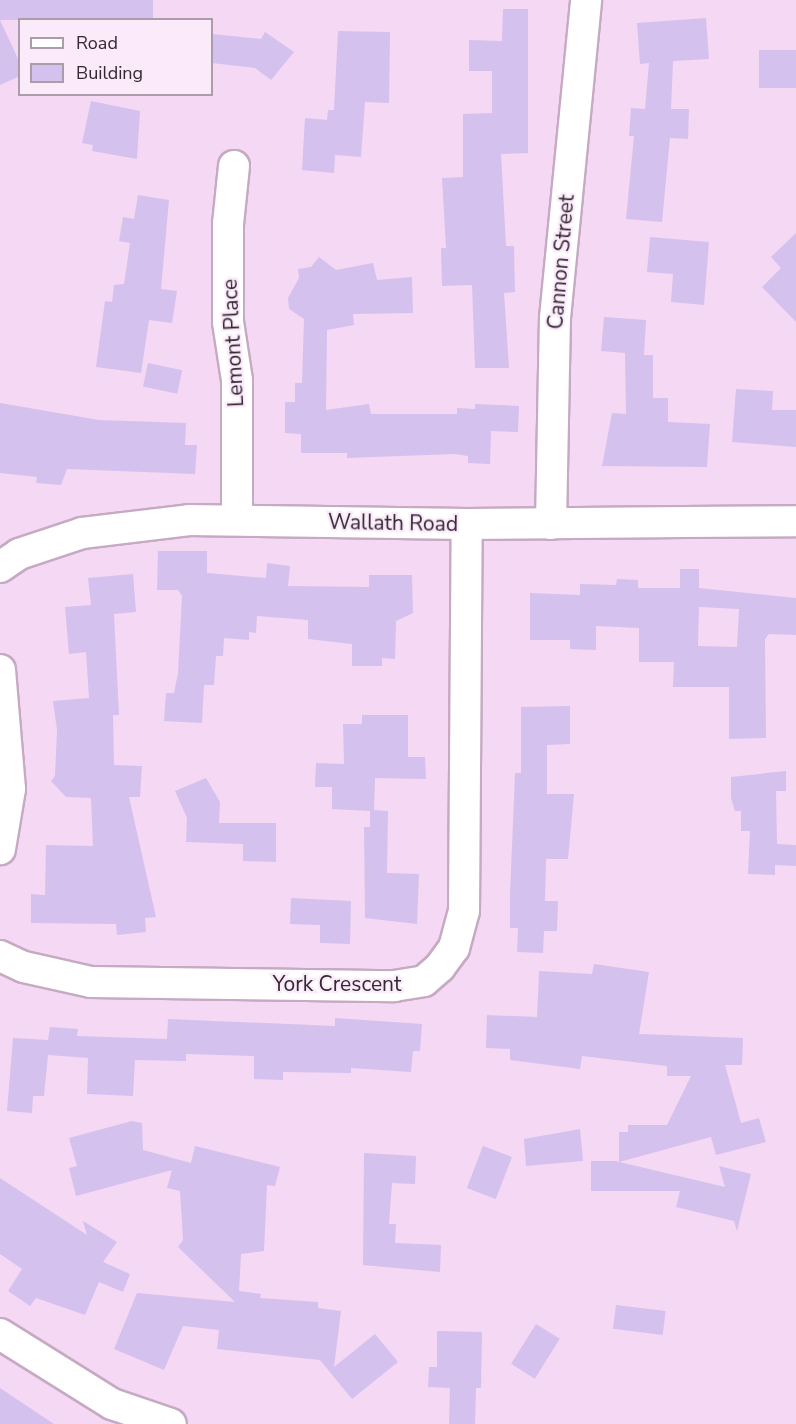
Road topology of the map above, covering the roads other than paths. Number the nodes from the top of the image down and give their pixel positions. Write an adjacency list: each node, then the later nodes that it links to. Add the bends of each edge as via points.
1 (586, 0): 6 (street, Cannon Street, via 555,318)
2 (234, 166): 3 (street, Lemont Place, via 228,224 228,322 237,380)
3 (237, 520): 5 (street, Wallath Road); 7 (street, Wallath Road, via 189,520 82,533 19,554)
4 (796, 521): 6 (street, Wallath Road)
5 (466, 524): 6 (street, Wallath Road); 10 (street, York Crescent, via 464,911 454,948 440,967 424,981 394,987 91,982 24,967)
6 (551, 524)
7 (1, 572)
8 (0, 670): 9 (street, via 10,789)
9 (0, 849)
10 (0, 956)
11 (0, 1334): 12 (street, via 112,1404)
12 (171, 1424)

